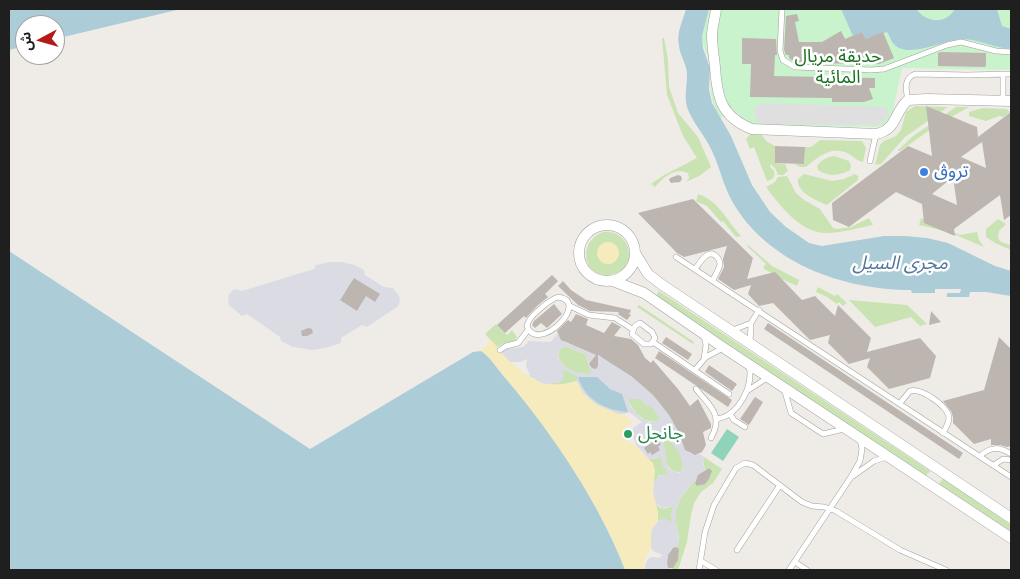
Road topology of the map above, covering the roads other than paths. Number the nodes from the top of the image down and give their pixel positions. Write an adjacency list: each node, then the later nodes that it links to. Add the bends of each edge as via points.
1 (716, 9): 8 (street, via 712,39 718,96 738,122 759,130)
2 (782, 9): 3 (lane, via 781,56 795,66 884,69 961,42)
3 (1011, 52)
4 (1003, 74): 5 (lane); 6 (lane, via 915,74 906,82); 7 (lane)
5 (1011, 74)
6 (908, 100): 7 (street); 8 (street, via 890,128)
7 (1007, 101)
8 (876, 134): 9 (lane)
9 (870, 160)
10 (635, 253): 14 (street, via 629,271); 14 (street, via 630,237 617,227 596,228 584,237 580,247 583,268 602,281); 20 (street, via 654,280)
11 (676, 257): 12 (lane)
12 (695, 269): 13 (lane); 13 (lane, via 705,256 716,255 720,265)
13 (713, 280): 16 (lane)
14 (613, 281): 21 (street, via 644,293)
15 (570, 306): 18 (lane, via 589,315 615,318); 19 (lane, via 568,314 550,331 535,335); 19 (lane, via 565,298 555,298 529,320)
16 (759, 310): 17 (lane); 34 (lane)
17 (751, 324): 20 (lane); 23 (lane)
18 (632, 329): 22 (lane, via 633,335 644,344); 22 (lane, via 642,324 654,333)
19 (528, 330): 25 (lane, via 518,343)
20 (730, 331): 23 (street)
21 (704, 334): 24 (street); 26 (lane)
22 (653, 342): 28 (lane)
23 (750, 345): 51 (street)
24 (724, 348): 26 (lane); 27 (street)
25 (500, 350)
26 (703, 359): 28 (lane)
27 (749, 365): 29 (street); 32 (lane)
28 (695, 370): 33 (lane)
29 (768, 378): 30 (street); 32 (lane)
30 (783, 387): 38 (street); 38 (lane, via 793,415 823,434)
31 (696, 389): 36 (lane)
32 (747, 391): 35 (lane)
33 (730, 394)
34 (900, 403): 39 (lane); 39 (lane, via 907,392 913,390 935,401 948,414 949,422)
35 (730, 414): 36 (lane); 37 (lane)
36 (717, 419): 41 (lane)
37 (745, 427)
38 (846, 428): 40 (street)
39 (943, 432): 43 (lane)
40 (859, 437): 44 (street); 47 (lane, via 862,453)
41 (711, 438)
42 (1011, 454): 43 (lane, via 994,448)
43 (980, 456): 46 (lane)
44 (889, 457): 47 (lane, via 874,461); 52 (street)
45 (1011, 460): 46 (lane, via 1002,458)
46 (994, 465): 48 (lane)
47 (851, 477): 50 (lane)
48 (1011, 477)
49 (780, 485): 50 (lane, via 807,504); 53 (lane); 54 (lane, via 750,464 736,468 710,514)
50 (831, 508): 55 (lane); 60 (lane, via 900,550)
51 (1011, 518)
52 (1011, 538)
53 (737, 550)
54 (701, 561): 56 (lane); 57 (lane)
55 (795, 562): 58 (lane); 59 (lane)
56 (699, 570)
57 (713, 570)
58 (789, 570)
59 (807, 570)
60 (946, 570)

